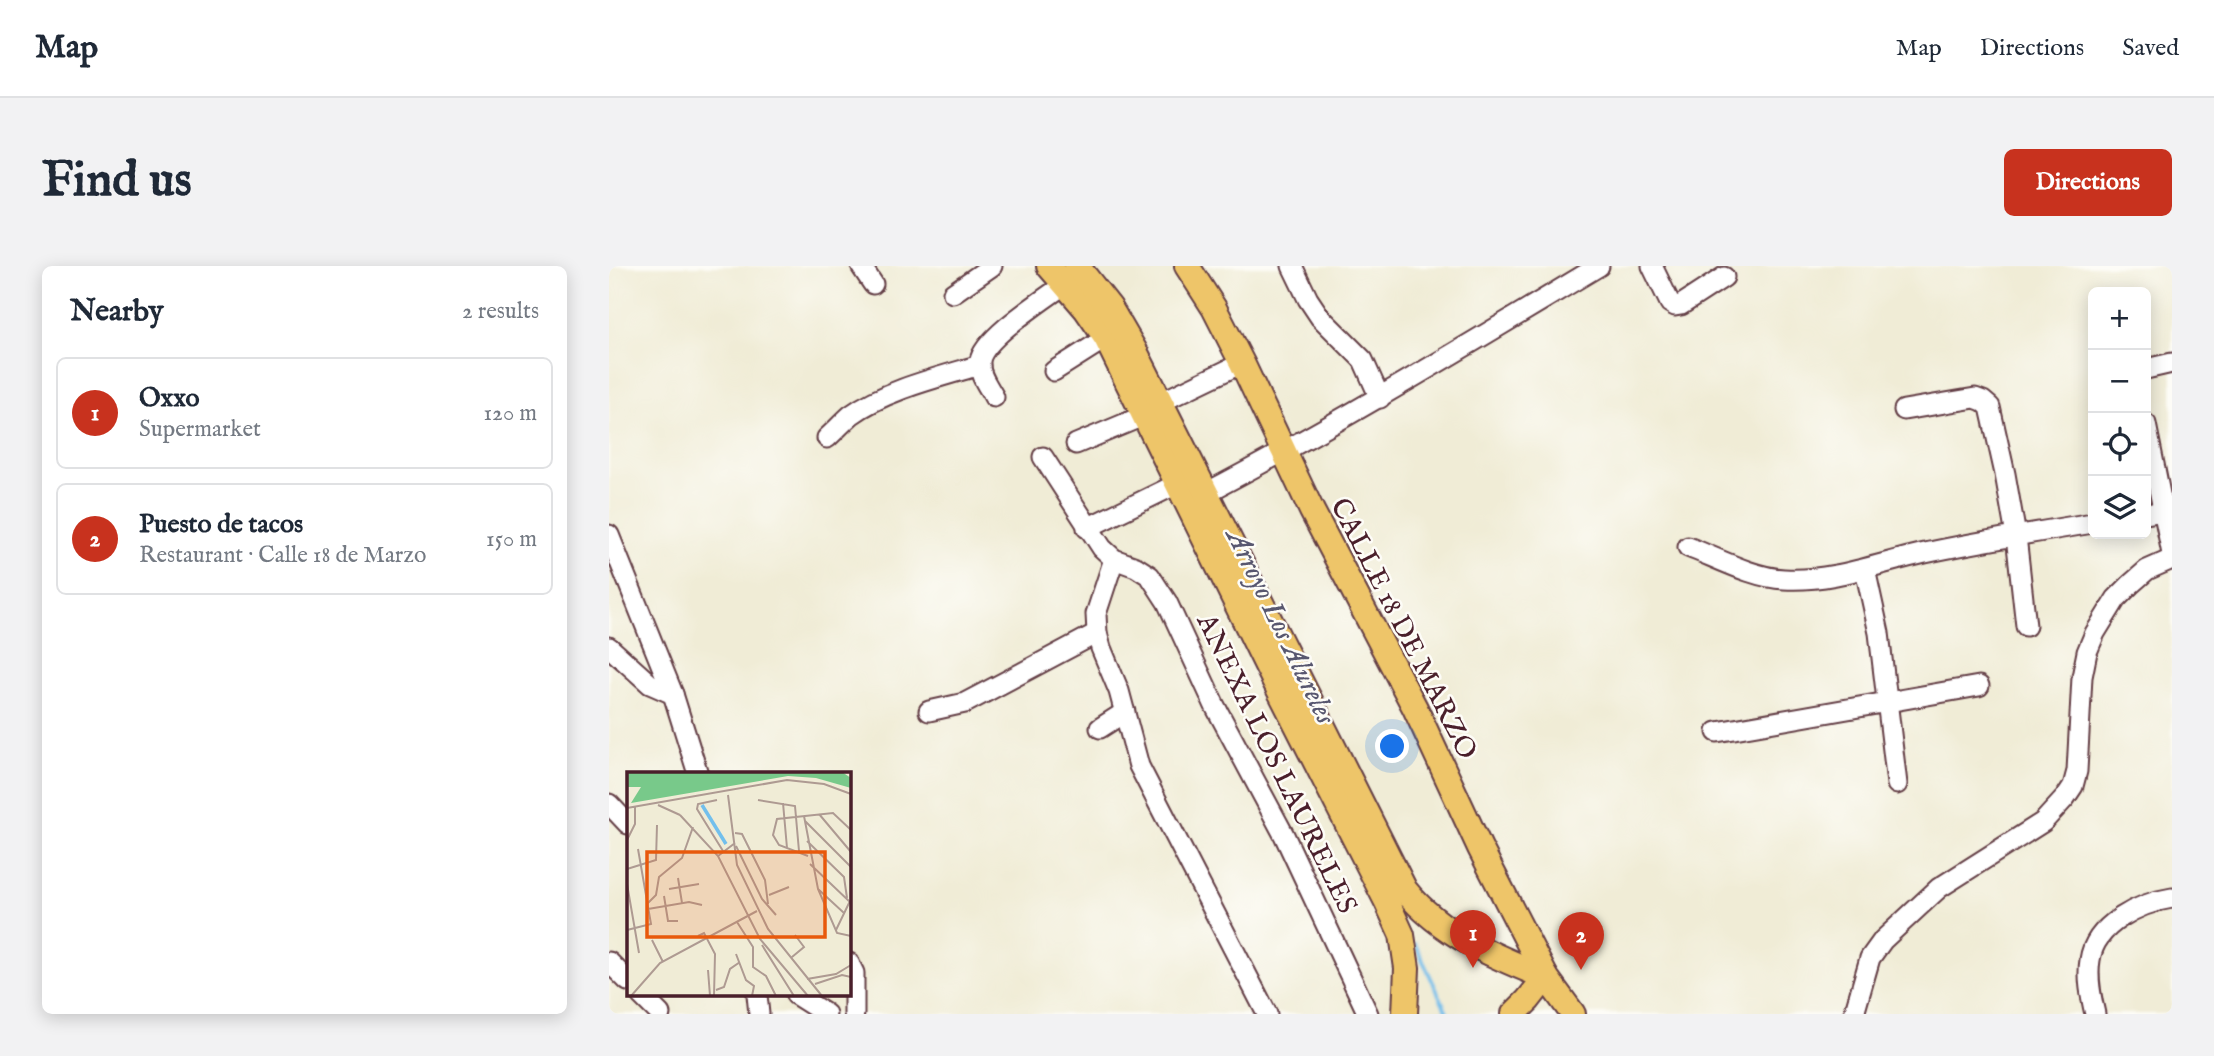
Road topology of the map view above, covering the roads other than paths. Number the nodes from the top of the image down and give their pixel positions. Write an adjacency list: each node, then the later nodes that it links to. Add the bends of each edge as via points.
1 (861, 266): 9 (street)
2 (992, 266): 10 (street)
3 (1187, 266): 12 (main road, CALLE 18 DE MARZO)
4 (1292, 266): 18 (street, via 1320,317 1363,360)
5 (1599, 266): 18 (street)
6 (1652, 266): 8 (street, via 1675,306)
7 (1064, 272): 11 (main road); 14 (street, via 985,348); 19 (main road, via 1122,326)
8 (1724, 277)
9 (873, 285)
10 (953, 293)
11 (1106, 338): 16 (street); 19 (main road)
12 (1242, 363): 19 (street); 23 (main road, CALLE 18 DE MARZO)
13 (2172, 363): 15 (street)
14 (980, 365): 17 (street); 21 (street, via 887,396 851,415)
15 (2151, 368)
16 (1054, 371)
17 (994, 397)
18 (1380, 398): 23 (street)
19 (1152, 409): 22 (street); 26 (main road); 27 (main road)
20 (1904, 410): 32 (street, via 1975,398 1990,407)
21 (827, 438)
22 (1076, 444)
23 (1284, 452): 27 (street); 54 (main road, CALLE 18 DE MARZO)
24 (1043, 457): 30 (street)
25 (2151, 473): 28 (street)
26 (1177, 484): 30 (street); 65 (main road, via 1402,934 1407,968)
27 (1206, 493): 54 (main road, via 1405,890 1433,919 1478,947)
28 (2155, 512): 34 (street)
29 (2088, 524): 32 (street)
30 (1087, 528): 35 (street)
31 (609, 535): 41 (street)
32 (2016, 536): 36 (street); 37 (street)
33 (1688, 547): 36 (street, via 1772,578 1801,579)
34 (2172, 556): 68 (street, via 2147,570 2116,599 2095,633 2082,677 2077,771 2069,792 2043,822 1939,888 1883,940 1870,958)
35 (1114, 559): 38 (street, via 1096,614); 64 (street, ANEXA LOS LAURELES, via 1150,576 1167,602)
36 (1865, 569): 42 (street)
37 (2026, 626)
38 (1097, 633): 43 (street, via 965,702); 44 (street)
39 (609, 647): 41 (street, via 650,684)
40 (1979, 686): 42 (street)
41 (673, 694): 47 (street)
42 (1889, 702): 46 (street); 48 (street)
43 (929, 711)
44 (1125, 712): 45 (street); 63 (street, via 1139,766)
45 (1100, 728)
46 (1717, 732)
47 (697, 772)
48 (1897, 784)
49 (609, 804): 50 (street)
50 (627, 823)
51 (2172, 898): 69 (street, via 2129,912 2097,940 2089,972)
52 (609, 962): 55 (street)
53 (851, 967): 62 (street, via 856,989)
54 (1546, 977): 66 (main road); 67 (main road, CALLE 18 DE MARZO)
55 (627, 980)
56 (642, 996): 59 (street)
57 (757, 996): 60 (street)
58 (798, 996): 61 (street)
59 (660, 1014)
60 (759, 1014)
61 (826, 1014)
62 (854, 1014)
63 (1268, 1014)
64 (1368, 1014)
65 (1405, 1014)
66 (1514, 1014)
67 (1573, 1014)
68 (1854, 1014)
69 (2095, 1014)

